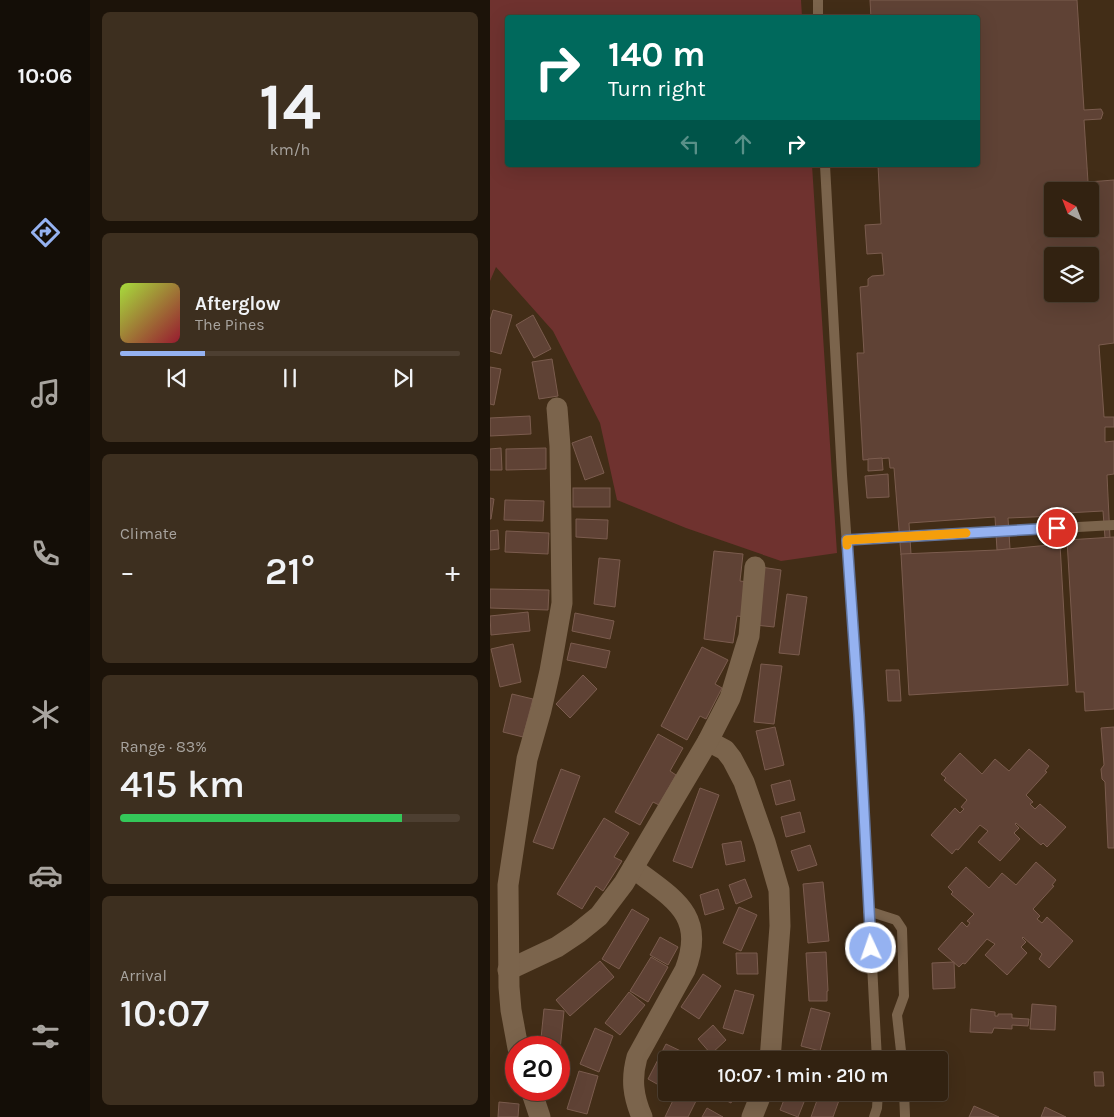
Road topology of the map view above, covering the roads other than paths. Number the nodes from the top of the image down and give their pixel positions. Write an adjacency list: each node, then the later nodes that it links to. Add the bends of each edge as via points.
1 (818, 0): 2 (lane)
2 (818, 15)
3 (825, 167): 6 (lane)
4 (557, 408): 11 (street, via 562,603 547,687 527,759 508,885)
5 (1114, 525): 6 (lane)
6 (847, 540): 10 (lane)
7 (755, 567): 8 (street, via 749,636 730,698)
8 (708, 741): 9 (street); 13 (street, via 725,750 744,782 779,890 780,926)
9 (633, 868): 11 (street, via 599,916 578,934); 22 (street, via 675,901 688,919 693,943 685,970 637,1057 633,1072 634,1090)
10 (868, 911): 14 (lane); 15 (lane, via 896,920 902,929 904,996 897,1015)
11 (508, 970): 12 (street, via 510,1010)
12 (515, 1036)
13 (771, 1051)
14 (877, 1051)
15 (901, 1051)
16 (535, 1101): 21 (street)
17 (758, 1101): 23 (street)
18 (877, 1101): 24 (lane)
19 (905, 1101): 20 (lane)
20 (906, 1116)
21 (540, 1117)
22 (642, 1117)
23 (752, 1117)
24 (874, 1117)

